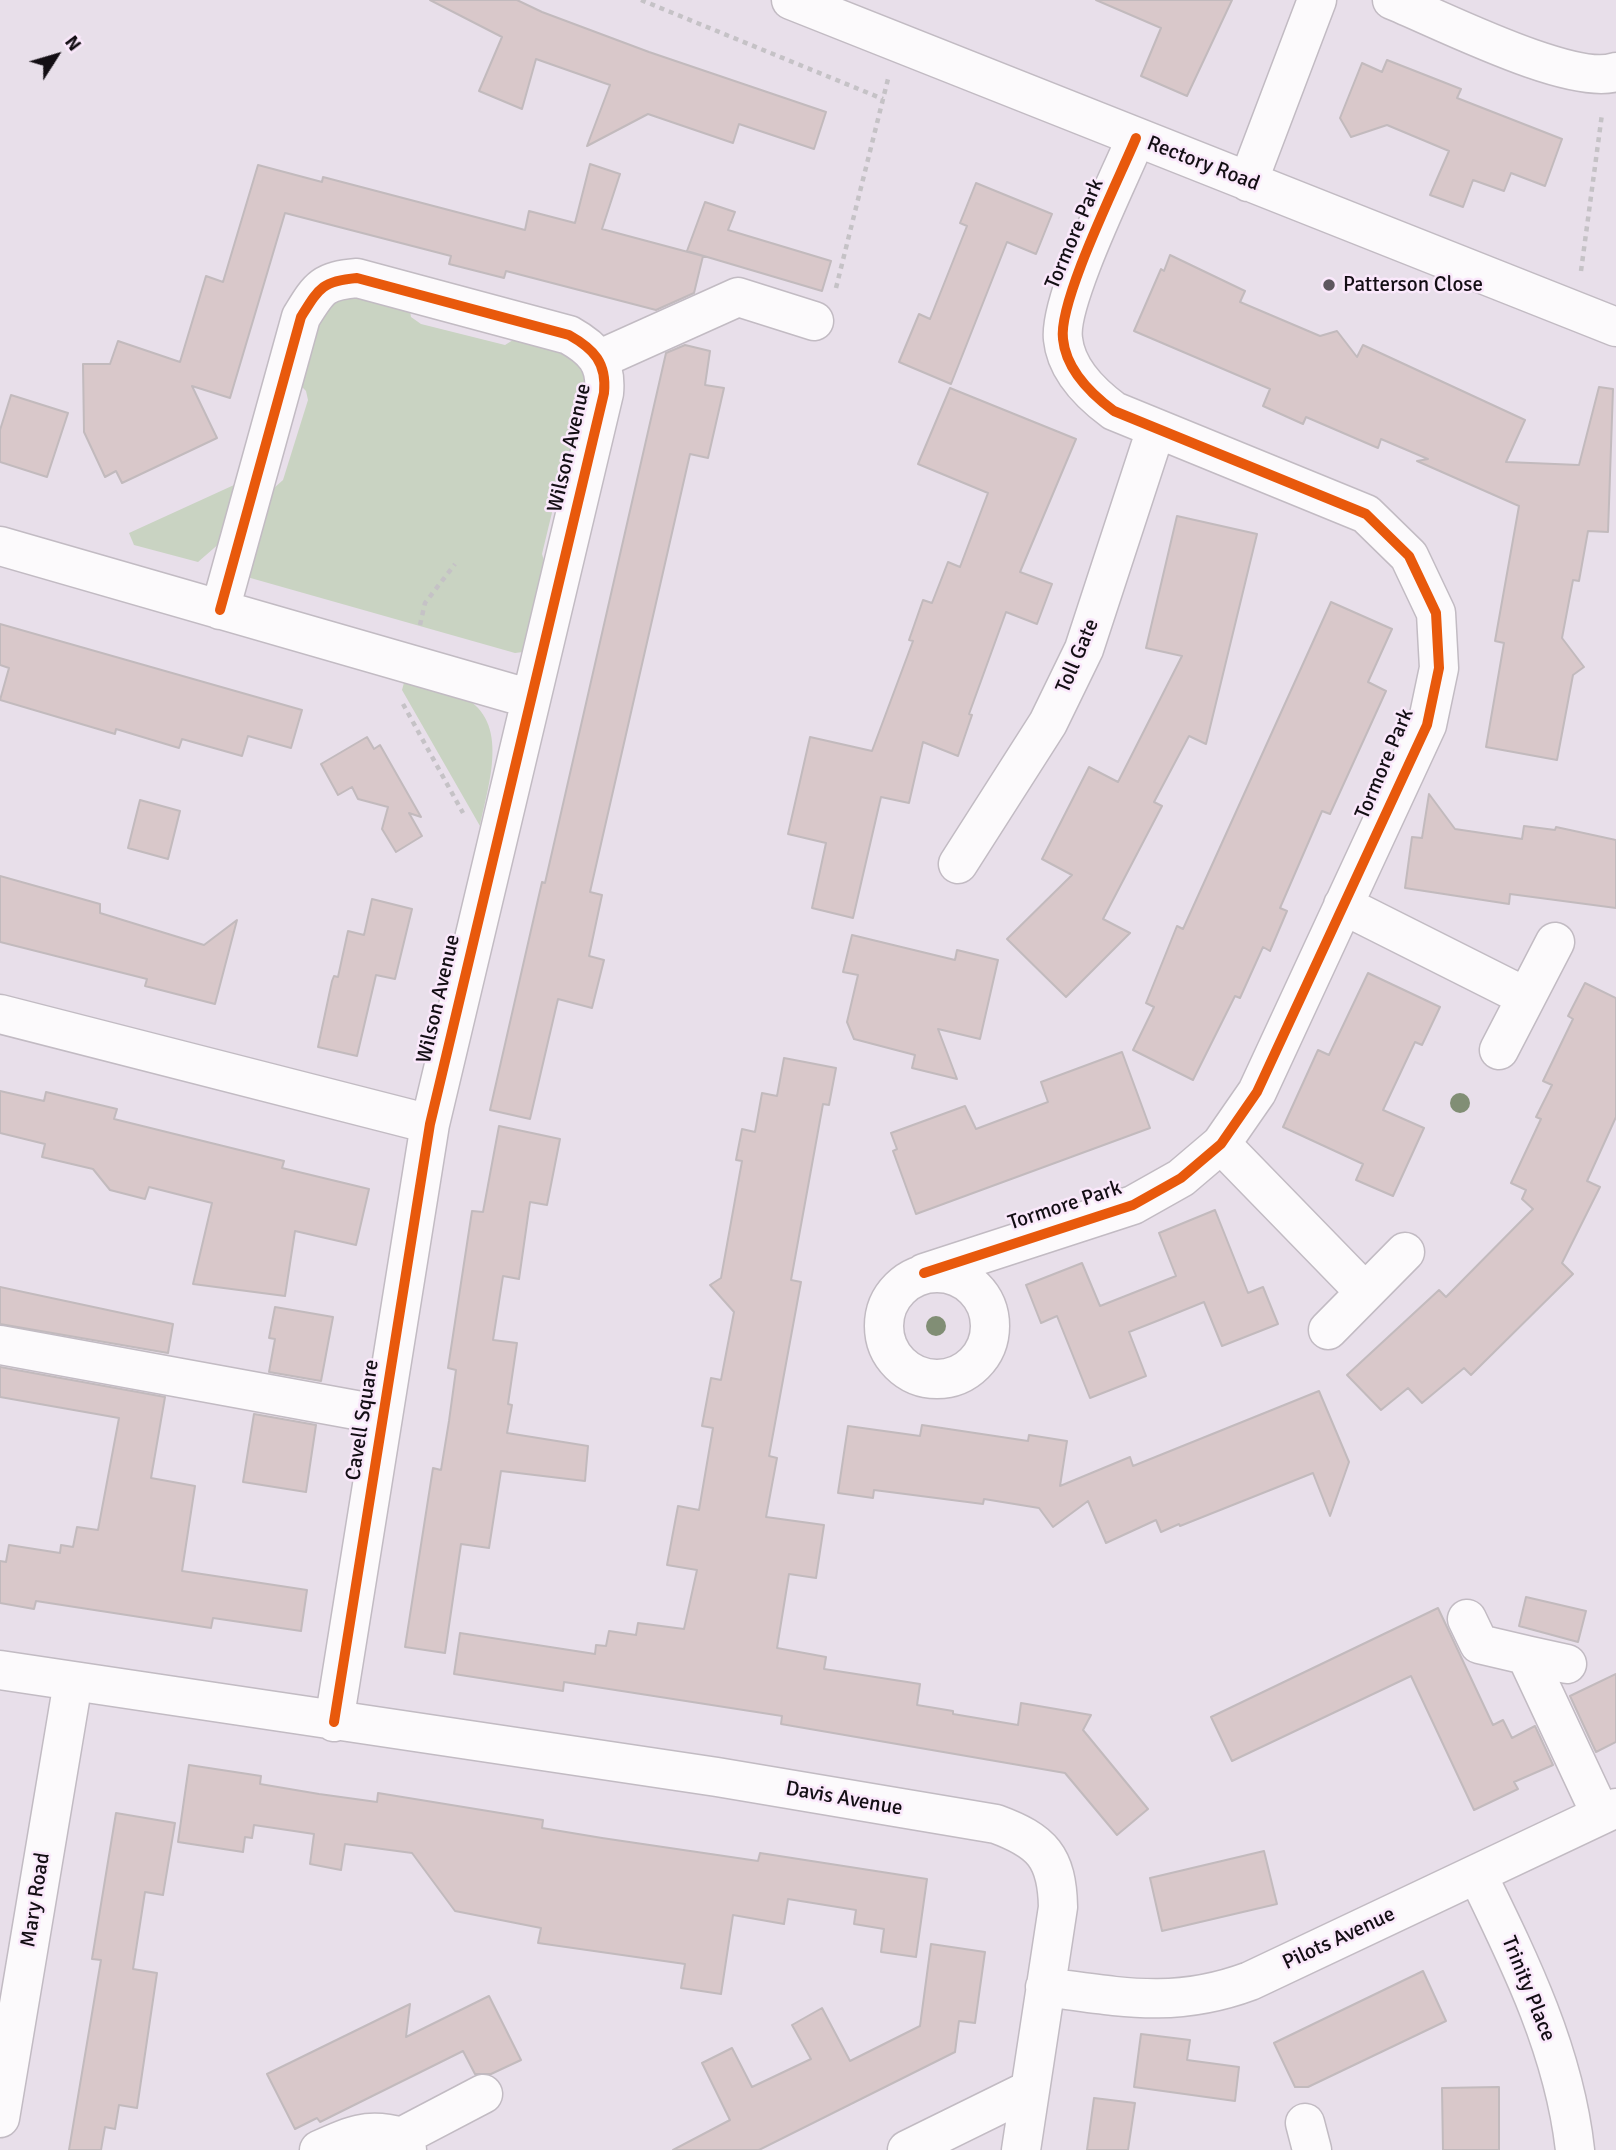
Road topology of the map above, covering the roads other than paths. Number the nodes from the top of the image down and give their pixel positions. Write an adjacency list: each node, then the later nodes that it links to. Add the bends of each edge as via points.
1 (791, 0): 5 (street, Rectory Road)
2 (1317, 0): 6 (street)
3 (1392, 0): 4 (street, via 1563,70)
4 (1612, 73)
5 (1136, 138): 6 (street, Rectory Road); 10 (street, Tormore Park, via 1066,306 1063,339 1073,368 1092,394 1114,411)
6 (1248, 181): 8 (street, Rectory Road)
7 (823, 310): 9 (street, via 738,298)
8 (1616, 327)
9 (600, 359): 12 (street, Wilson Avenue, via 569,335 357,278 331,281 301,317); 13 (street, Wilson Avenue, via 606,376 604,393)
10 (1156, 429): 14 (street, Toll Gate, via 1084,649 1048,723); 15 (street, Tormore Park, via 1366,514 1409,556 1436,613 1439,668 1427,725)
11 (0, 546): 12 (street)
12 (220, 610): 13 (street)
13 (531, 699): 20 (street, Wilson Avenue)
14 (958, 864)
15 (1343, 905): 17 (street); 21 (street, Tormore Park, via 1257,1091)
16 (1555, 943): 17 (street)
17 (1526, 997): 19 (street)
18 (0, 1014): 20 (street)
19 (1499, 1050)
20 (430, 1124): 29 (street, Cavell Square)
21 (1221, 1144): 22 (street, Tormore Park, via 1181,1178 1133,1205); 25 (street)
22 (1008, 1245): 24 (street, Tormore Park); 26 (street, Tormore Park, via 994,1261 987,1279)
23 (1405, 1252): 25 (street)
24 (924, 1273): 26 (street, via 943,1272 961,1278); 26 (street, Tormore Park, via 907,1280 885,1310 887,1347 897,1363 912,1374 939,1379 966,1371 980,1358 991,1323)
25 (1365, 1292): 27 (street)
26 (986, 1304)
27 (1328, 1330)
28 (0, 1345): 29 (street)
29 (383, 1415): 35 (street, Cavell Square)
30 (1467, 1619): 31 (street, via 1479,1644)
31 (1526, 1655): 32 (street); 36 (street)
32 (1567, 1664)
33 (0, 1670): 34 (street)
34 (72, 1682): 35 (street); 41 (street, Mary Road)
35 (334, 1722): 38 (street, Davis Avenue, via 730,1779 996,1824 1021,1833 1045,1852 1058,1878 1058,1908)
36 (1609, 1811): 37 (street, Pilots Avenue)
37 (1477, 1874): 38 (street, Pilots Avenue, via 1218,1993 1179,2000 1138,1999); 46 (street, Trinity Place, via 1548,2031)
38 (1045, 1987): 39 (street, Davis Avenue)
39 (1029, 2090): 43 (street); 45 (street, Davis Avenue)
40 (483, 2094): 42 (street)
41 (0, 2118)
42 (404, 2143): 44 (street, via 380,2131)
43 (923, 2147)
44 (319, 2150)
45 (1021, 2150)
46 (1575, 2150)

